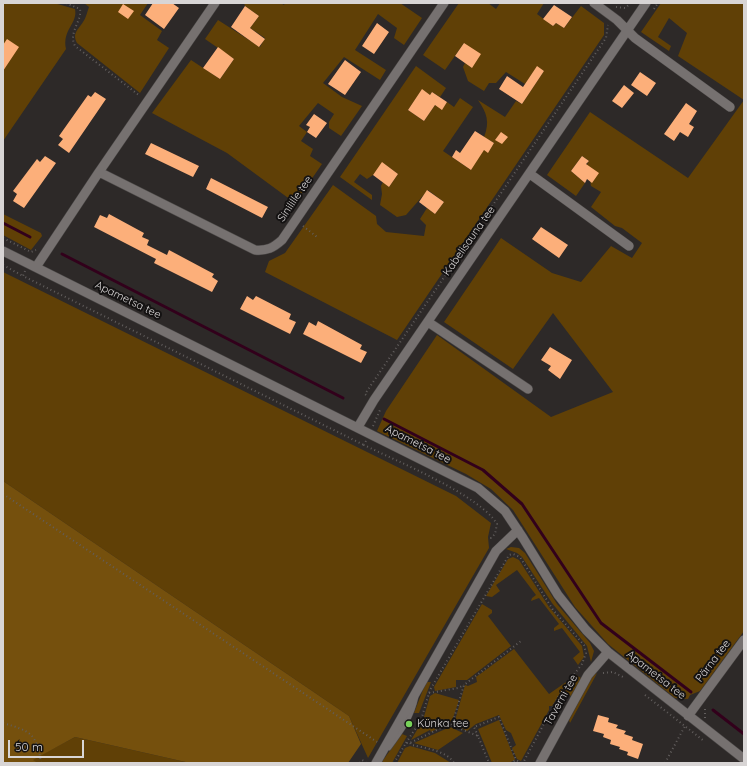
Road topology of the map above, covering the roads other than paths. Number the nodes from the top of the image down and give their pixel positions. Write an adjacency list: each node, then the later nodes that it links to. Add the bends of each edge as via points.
1 (216, 3): 7 (street)
2 (444, 3): 7 (street, Sinilille tee, via 282,240 274,248 255,250)
3 (594, 3): 5 (street)
4 (646, 3): 5 (street, Kabelisauna tee)
5 (627, 30): 6 (street); 8 (street, Kabelisauna tee)
6 (730, 107)
7 (99, 172): 11 (street)
8 (530, 174): 9 (street); 12 (street, Kabelisauna tee)
9 (629, 246)
10 (3, 251): 11 (street, Apametsa tee)
11 (32, 266): 14 (street, Apametsa tee)
12 (428, 322): 13 (street); 14 (street, Kabelisauna tee, via 374,400)
13 (528, 389)
14 (358, 428): 15 (street, Apametsa tee, via 478,488 504,511)
15 (518, 530): 17 (street, Apametsa tee, via 558,595 586,630); 18 (street, via 499,547)
16 (744, 640): 19 (street, Pärna tee)
17 (608, 652): 19 (street, Apametsa tee); 22 (street, Taverni tee, via 588,675)
18 (418, 690): 21 (street); 21 (lane, via 414,710 400,734)
19 (688, 716): 20 (street, Apametsa tee)
20 (744, 759)
21 (376, 763)
22 (540, 763)

